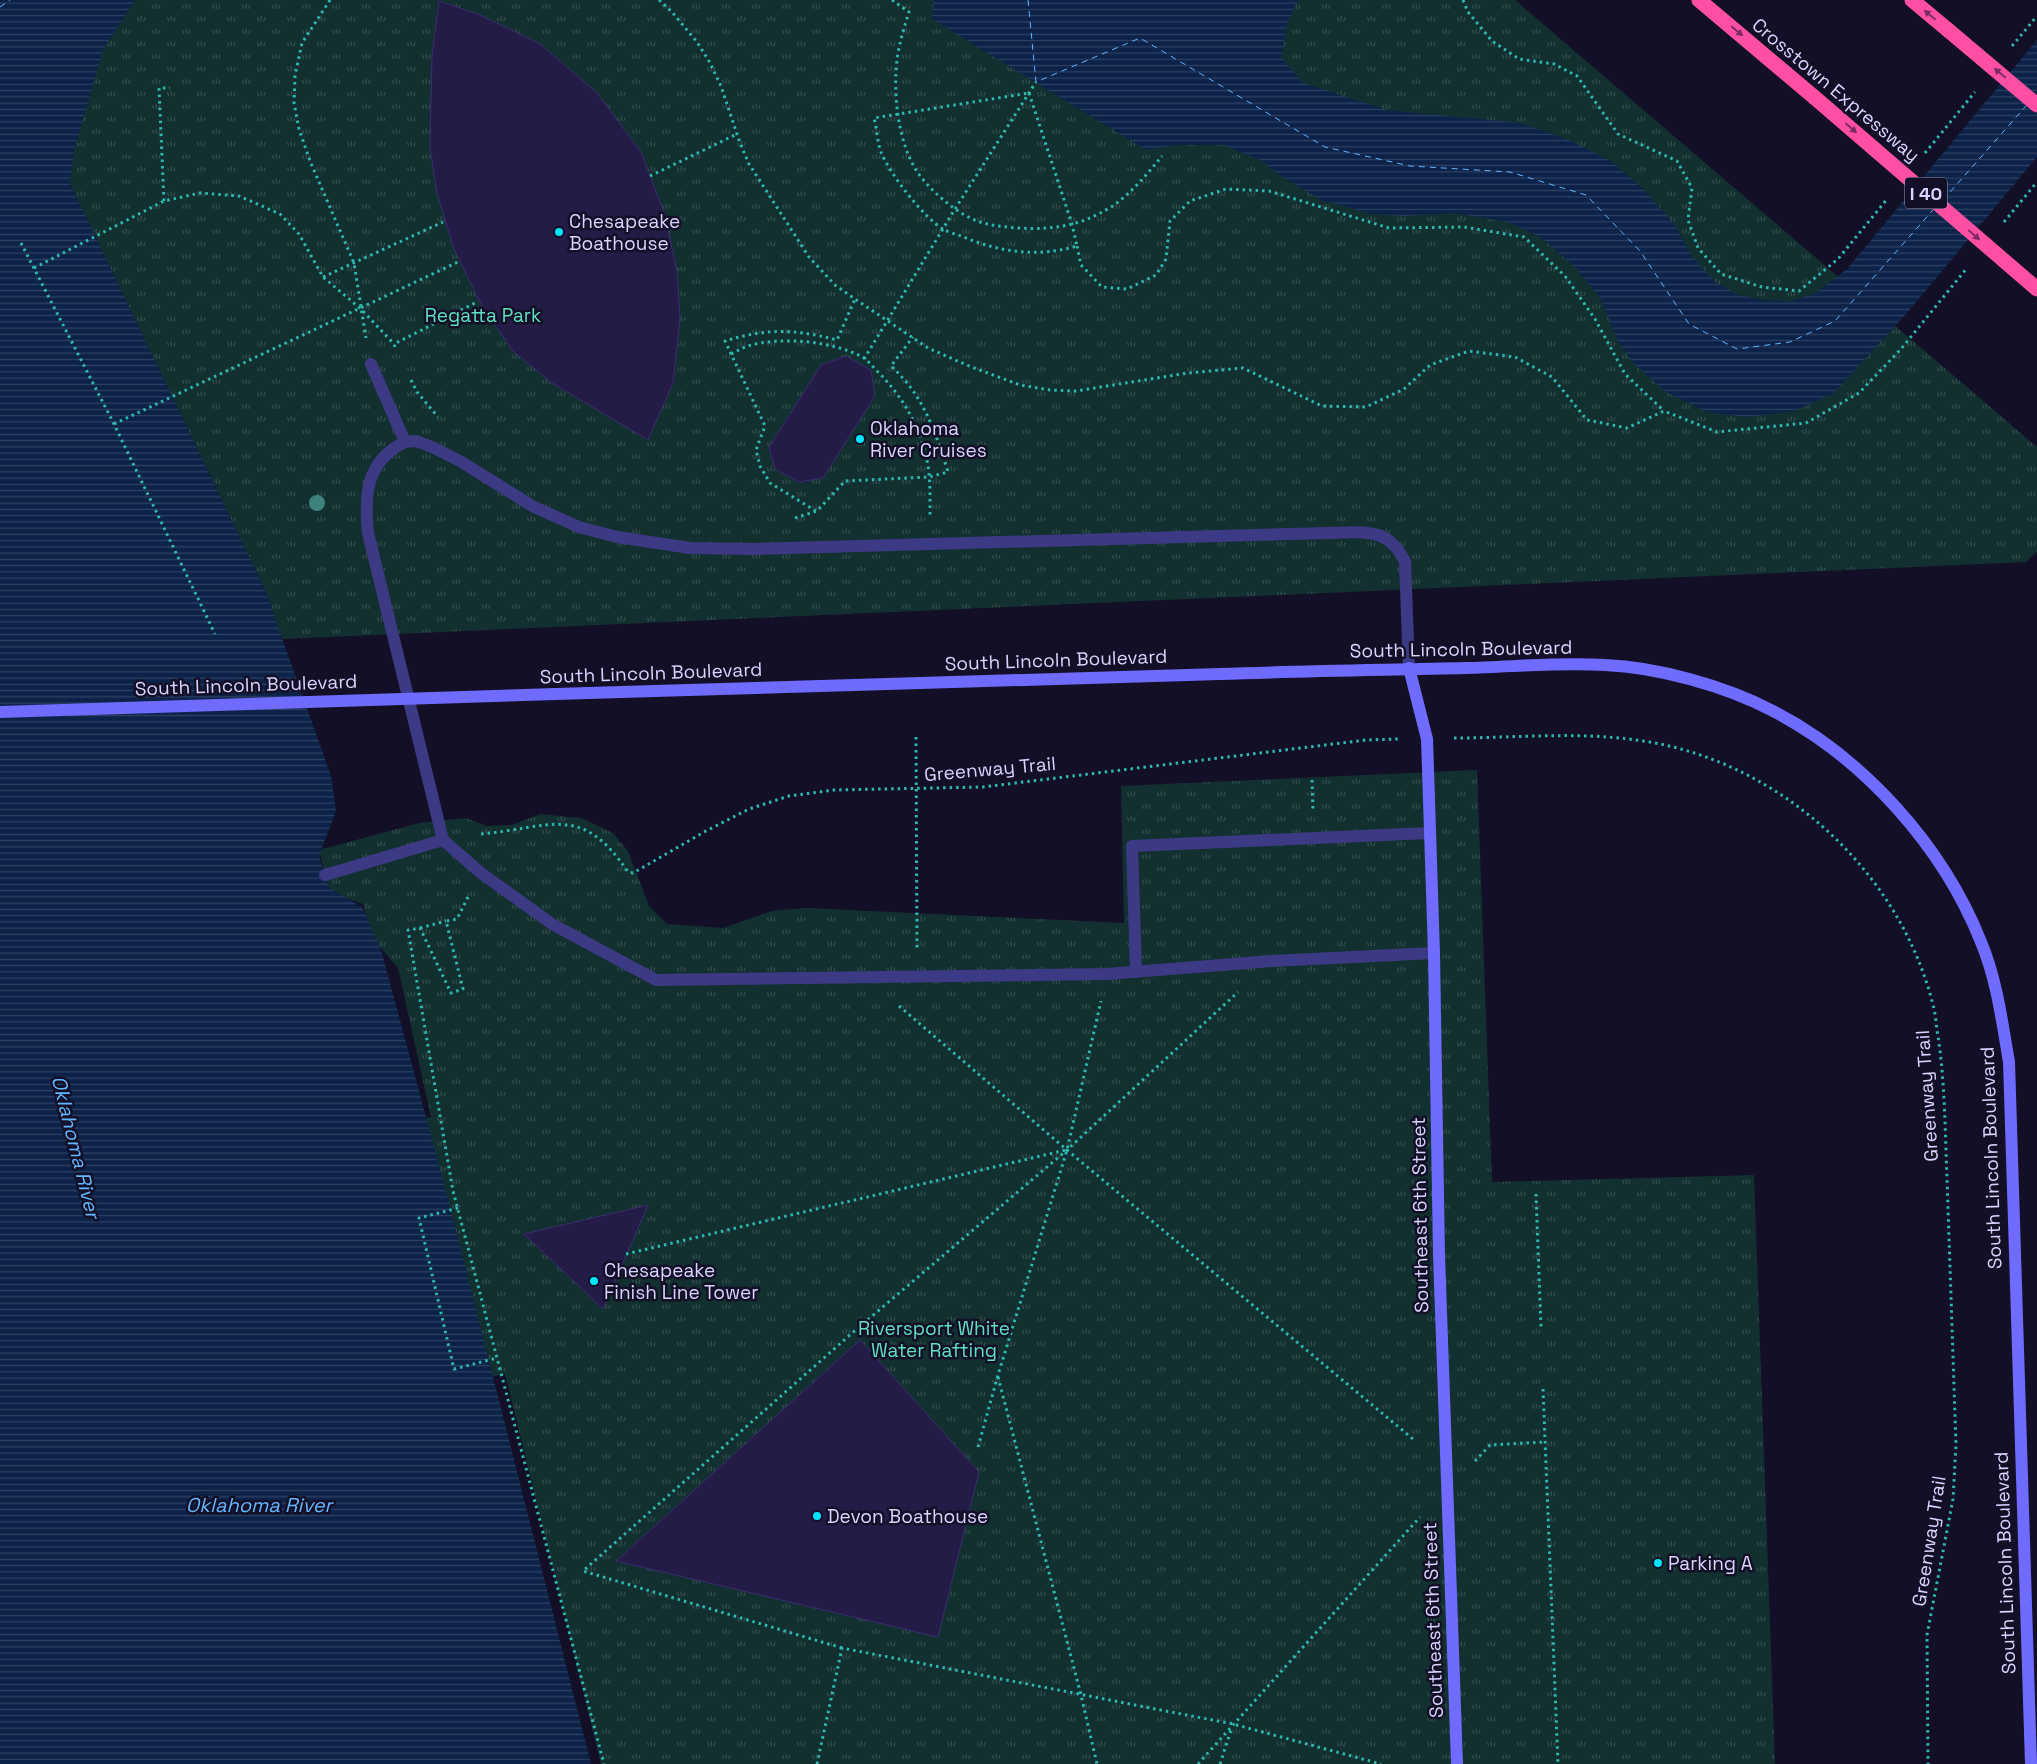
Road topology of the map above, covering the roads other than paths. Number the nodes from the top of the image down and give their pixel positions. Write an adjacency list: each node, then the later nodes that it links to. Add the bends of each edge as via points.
1 (1699, 0): 4 (highway, Crosstown Expressway / I 40, one-way to 4, bridge)
2 (1912, 0): 3 (highway, one-way to 2, bridge)
3 (2037, 105)
4 (2037, 289)
5 (371, 364): 6 (lane)
6 (405, 442): 7 (lane, via 416,441 432,446 534,507 579,527 618,537 690,548 1327,533 1379,535 1399,549 1405,562); 10 (lane, via 391,448 374,472 368,487 368,533)
7 (1409, 668): 8 (main road, South Lincoln Boulevard, bridge); 9 (main road, Southeast 6th Street, via 1427,739); 15 (main road, South Lincoln Boulevard, via 1609,664 1668,674 1717,688 1769,709 1821,739 1874,784 1942,868 1982,943 1998,997 2009,1062)
8 (0, 712)
9 (1430, 832): 12 (main road, Southeast 6th Street); 13 (lane, via 1132,846)
10 (443, 840): 11 (lane); 13 (lane, via 481,873 552,924 656,980)
11 (325, 875)
12 (1434, 953): 13 (lane); 14 (main road, Southeast 6th Street, via 1439,1255)
13 (1136, 972)
14 (1457, 1764)
15 (2031, 1764)

